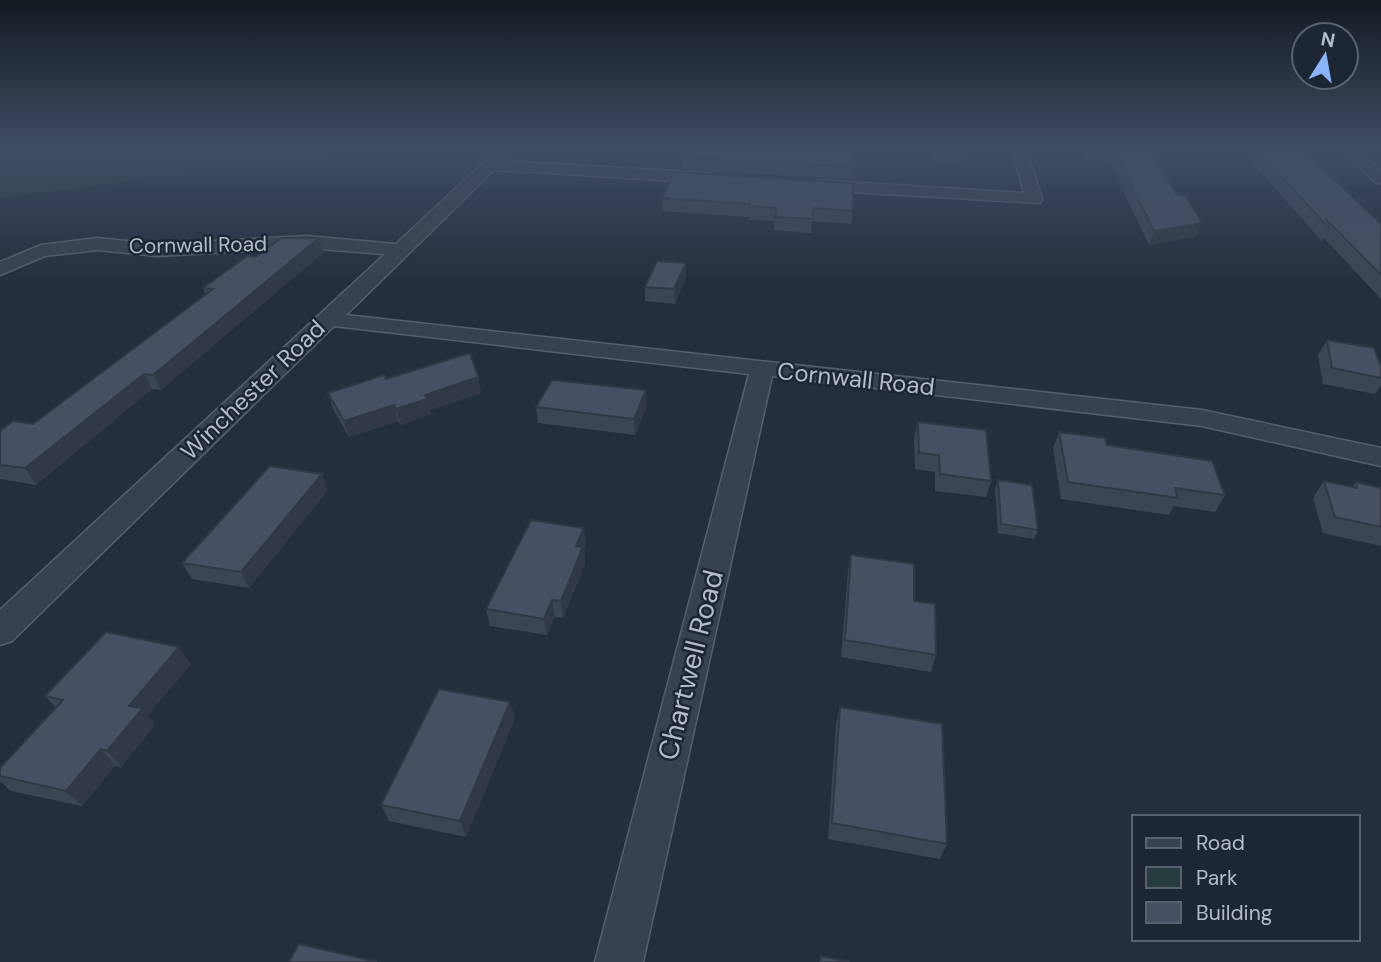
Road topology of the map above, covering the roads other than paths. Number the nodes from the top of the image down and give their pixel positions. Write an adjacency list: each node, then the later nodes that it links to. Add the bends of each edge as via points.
1 (460, 194): 4 (street, Winchester Road)
2 (953, 194): 3 (street, via 1034,199)
3 (1032, 194)
4 (400, 250): 5 (street, Cornwall Road, via 306,242 157,250 97,244 41,251); 6 (street, Winchester Road)
5 (0, 269)
6 (327, 319): 7 (street, Cornwall Road); 9 (street, Winchester Road)
7 (762, 369): 8 (street, Cornwall Road, via 1202,418); 10 (street, Chartwell Road)
8 (1381, 457)
9 (0, 631)
10 (619, 962)

